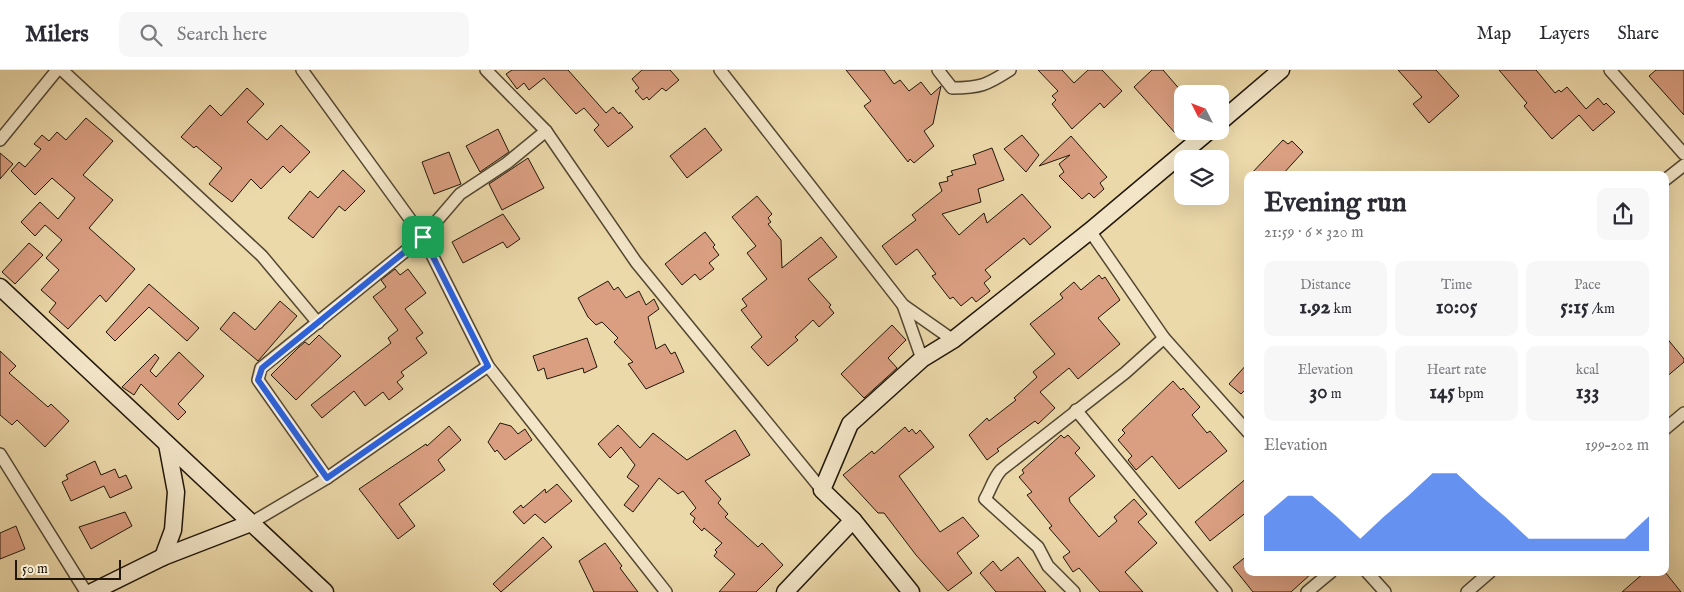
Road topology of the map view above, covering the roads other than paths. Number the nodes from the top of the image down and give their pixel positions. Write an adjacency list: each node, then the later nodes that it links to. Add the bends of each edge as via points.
1 (57, 70): 12 (street)
2 (62, 70): 21 (street, via 262,256)
3 (302, 70): 18 (street)
4 (486, 70): 11 (street)
5 (720, 70): 20 (street)
6 (938, 70): 7 (street, via 952,88 988,85)
7 (1010, 70)
8 (1281, 70): 10 (street)
9 (1610, 70): 14 (street)
10 (1229, 114)
11 (546, 131): 18 (street, via 507,163 460,194); 33 (street, via 636,262)
12 (0, 140)
13 (1198, 140): 17 (street)
14 (1684, 154)
15 (1684, 165): 16 (street)
16 (1669, 177)
17 (1090, 232): 22 (street); 23 (street)
18 (423, 237): 21 (street); 25 (street)
19 (0, 287): 30 (street)
20 (903, 305): 23 (street); 24 (street)
21 (318, 323): 32 (street, via 262,368 258,380)
22 (1164, 338): 26 (street); 29 (street)
23 (953, 340): 24 (street)
24 (922, 359): 33 (street, via 850,424)
25 (488, 366): 32 (street); 43 (street)
26 (1076, 410): 46 (street, via 1001,470 985,499 1038,547 1048,566); 47 (street)
27 (1684, 413): 28 (street)
28 (1669, 426)
29 (1244, 428)
30 (167, 444): 35 (street); 36 (street, via 176,492 174,530)
31 (0, 454): 40 (street)
32 (327, 478): 35 (street)
33 (822, 490): 34 (street)
34 (853, 520): 44 (street); 45 (street)
35 (252, 523): 36 (street); 42 (street)
36 (163, 557): 41 (street)
37 (1325, 576): 48 (street)
38 (1371, 576): 49 (street)
39 (1485, 576): 50 (street)
40 (86, 592)
41 (92, 592)
42 (325, 592)
43 (666, 592)
44 (785, 592)
45 (911, 592)
46 (1074, 592)
47 (1226, 592)
48 (1307, 592)
49 (1385, 592)
50 (1466, 592)

